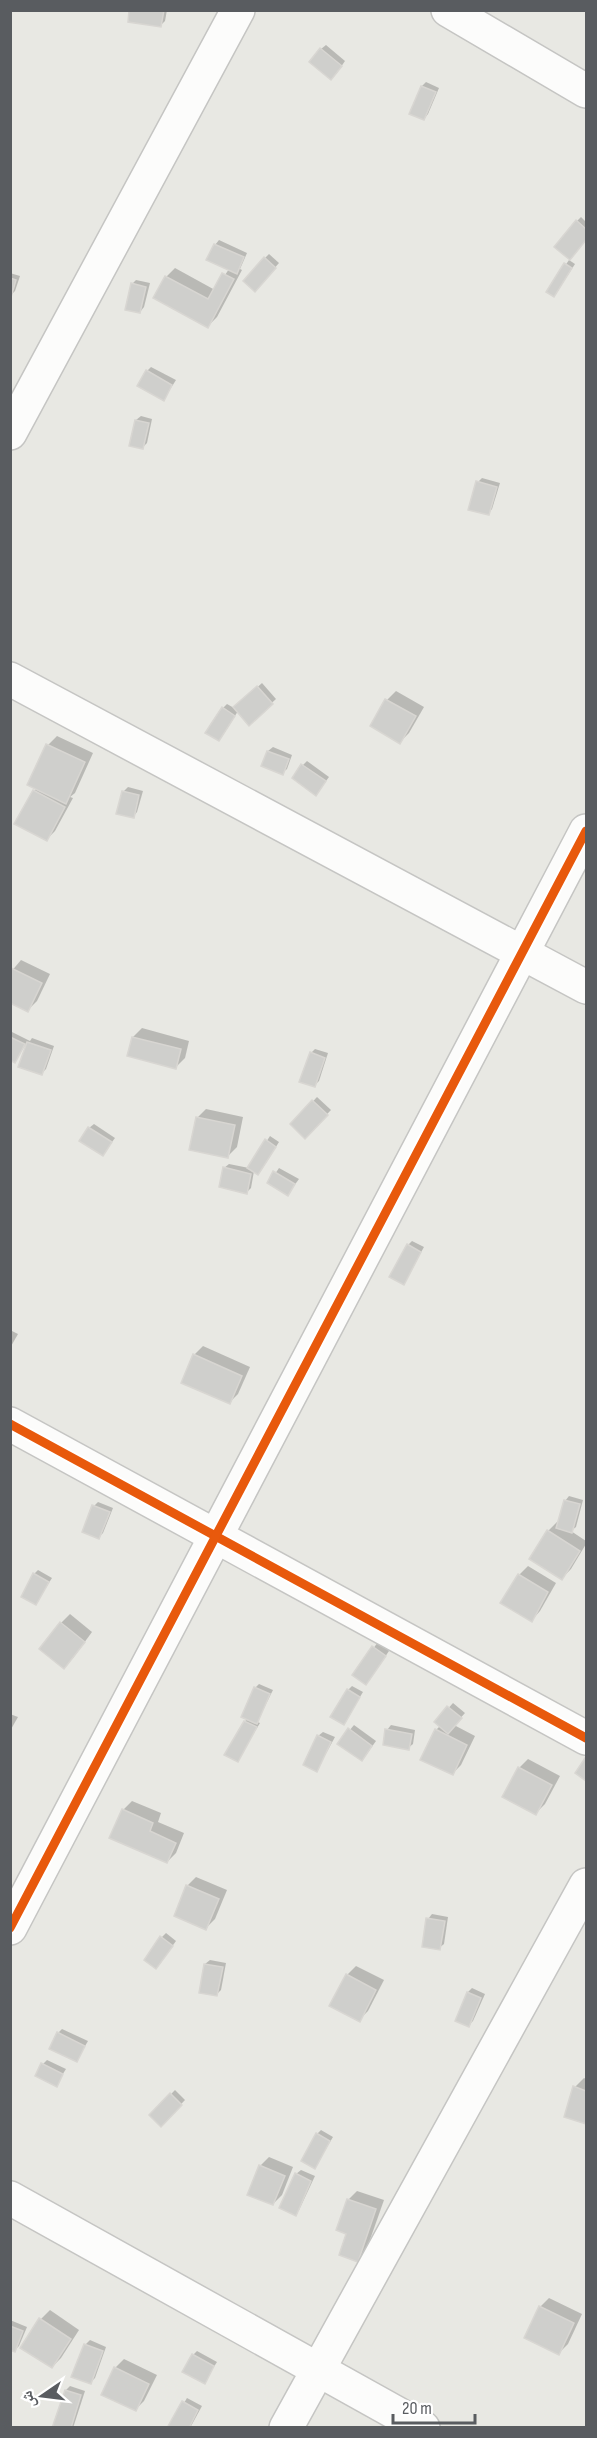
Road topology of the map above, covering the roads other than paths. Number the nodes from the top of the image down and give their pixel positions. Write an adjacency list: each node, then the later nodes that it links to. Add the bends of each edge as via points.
1 (238, 10): 4 (street)
2 (448, 10): 3 (street)
3 (586, 91)
4 (10, 433)
5 (10, 679): 7 (street)
6 (586, 831): 7 (street)
7 (522, 953): 8 (street); 10 (street)
8 (586, 987)
9 (10, 1424): 10 (street)
10 (216, 1536): 11 (street); 13 (street)
11 (586, 1738)
12 (586, 1886): 15 (street)
13 (10, 1928)
14 (10, 2198): 15 (street)
15 (319, 2369): 16 (street); 17 (street)
16 (286, 2427)
17 (423, 2427)

